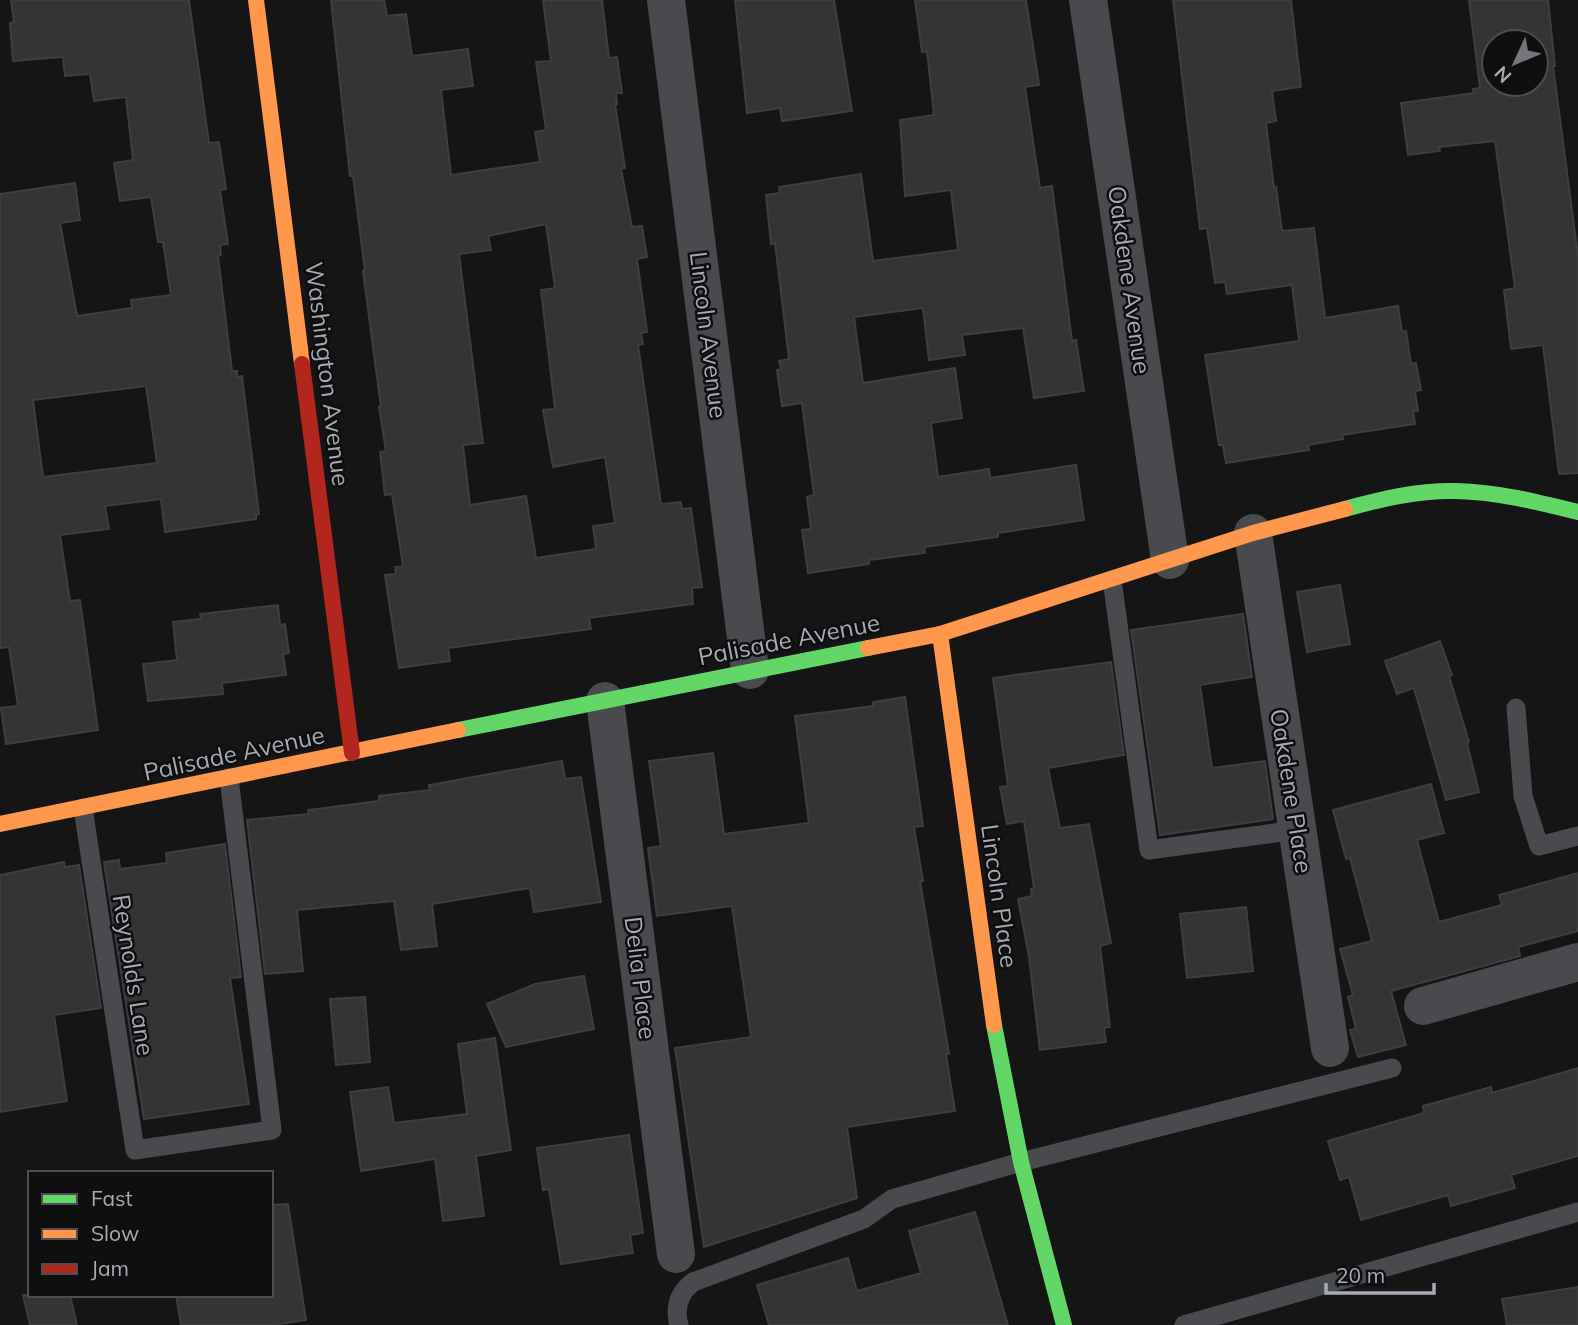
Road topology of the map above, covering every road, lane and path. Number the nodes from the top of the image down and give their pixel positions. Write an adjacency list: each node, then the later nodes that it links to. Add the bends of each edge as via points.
1 (256, 0): 12 (main road, Washington Avenue)
2 (666, 0): 9 (street, Lincoln Avenue)
3 (1088, 0): 6 (street, Oakdene Avenue)
4 (1578, 512): 5 (main road, Palisade Avenue, via 1524,498 1455,491 1390,497)
5 (1253, 533): 6 (main road, Palisade Avenue); 16 (street, Oakdene Place)
6 (1170, 560): 7 (main road, Palisade Avenue)
7 (1112, 580): 8 (main road, Palisade Avenue); 16 (lane, via 1149,850)
8 (940, 635): 9 (main road, Palisade Avenue); 22 (main road, Lincoln Place, via 993,1018)
9 (750, 670): 10 (main road, Palisade Avenue)
10 (605, 701): 12 (main road, Palisade Avenue); 24 (street, Delia Place)
11 (1516, 708): 17 (lane, via 1523,796 1539,846)
12 (352, 753): 13 (main road, Palisade Avenue)
13 (229, 778): 14 (main road, Palisade Avenue); 14 (lane, Reynolds Lane, via 272,1130 135,1150)
14 (83, 808): 15 (main road, Palisade Avenue)
15 (0, 824)
16 (1297, 830): 20 (street, Oakdene Place)
17 (1578, 836)
18 (1578, 962): 19 (street)
19 (1423, 1006)
20 (1330, 1048)
21 (1392, 1069): 22 (lane)
22 (1021, 1162): 25 (lane, via 892,1199 864,1219 693,1282 682,1290 677,1304); 26 (main road)
23 (1578, 1212): 27 (lane)
24 (676, 1254)
25 (679, 1325)
26 (1064, 1325)
27 (1184, 1325)

